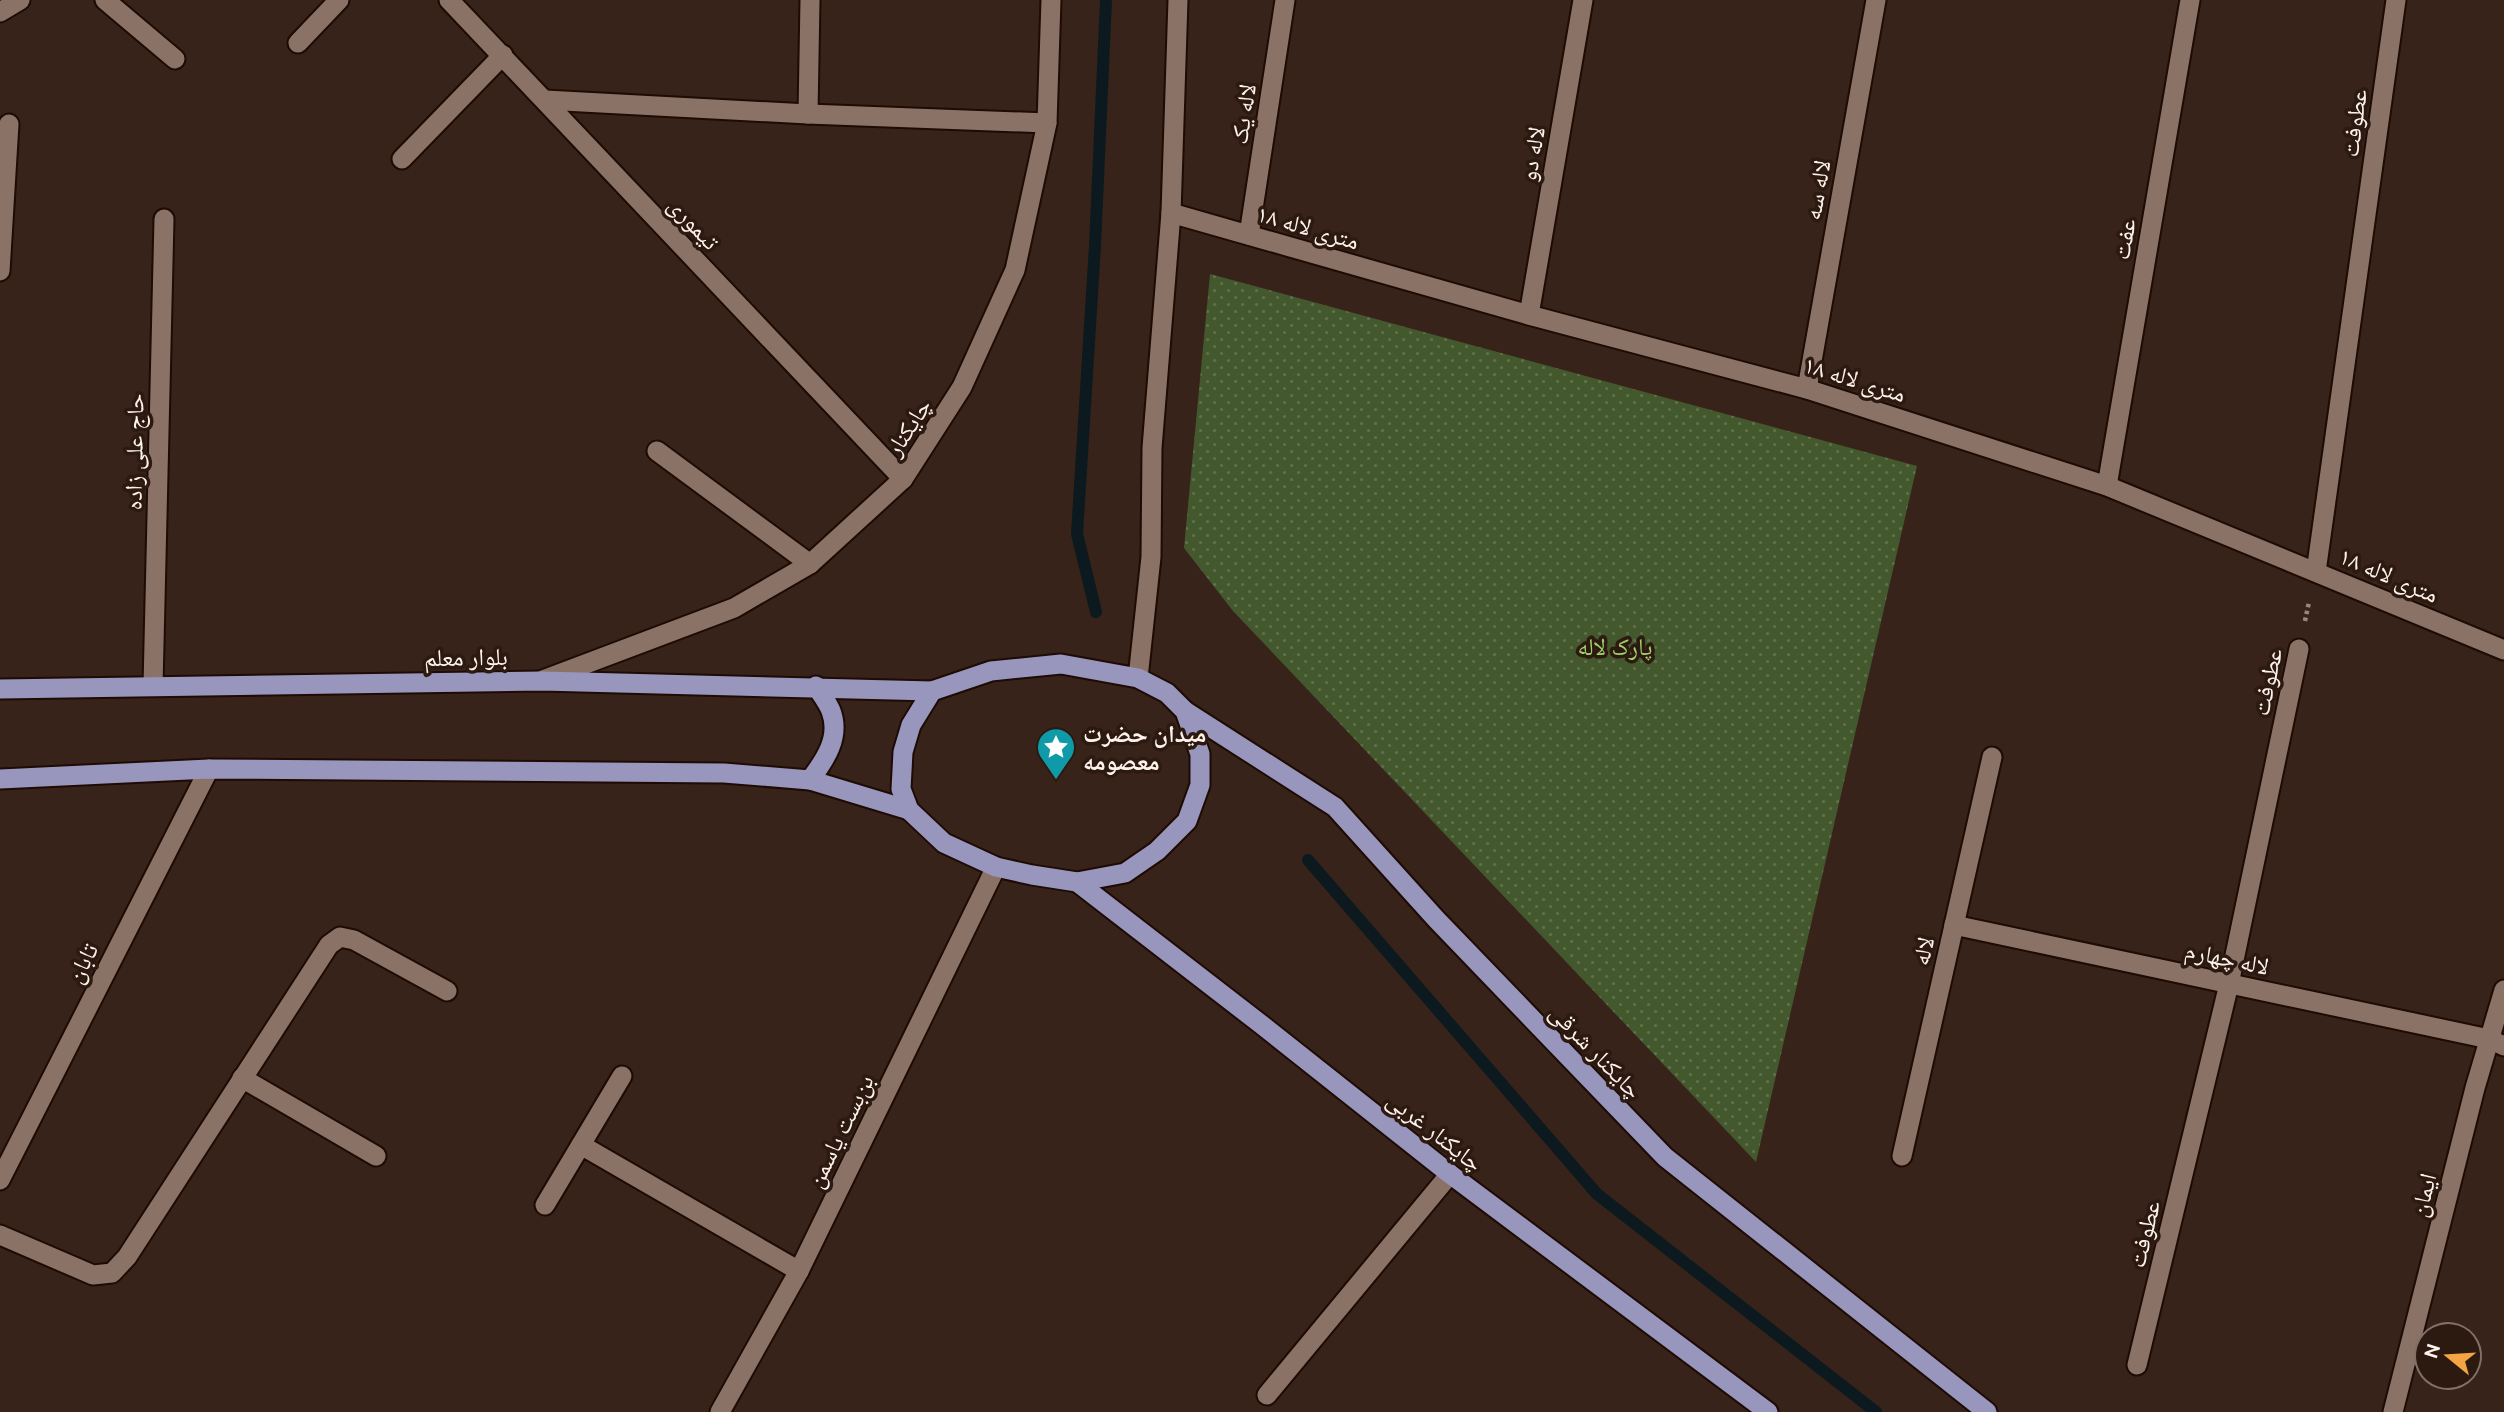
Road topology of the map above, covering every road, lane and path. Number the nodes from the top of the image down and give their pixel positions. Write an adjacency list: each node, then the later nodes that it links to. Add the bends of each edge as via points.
1 (20, 0): 13 (street)
2 (105, 0): 16 (street)
3 (339, 0): 14 (street)
4 (449, 0): 15 (street, تیموری)
5 (810, 0): 18 (street)
6 (1051, 0): 19 (street, چایکنار)
7 (1178, 0): 22 (street)
8 (1285, 0): 24 (street, لاله یک)
9 (1583, 0): 26 (street, لاله دو)
10 (1876, 0): 27 (street, لاله سه)
11 (2190, 0): 30 (street, عفت)
12 (2396, 0): 32 (street, عطوفت)
13 (0, 12)
14 (298, 43)
15 (503, 55): 17 (street, تیموری); 21 (street)
16 (174, 59)
17 (545, 100): 18 (street); 29 (street, تیموری)
18 (808, 114): 19 (street)
19 (1047, 122): 29 (street, چایکنار, via 1015,270 962,387)
20 (9, 124): 25 (street)
21 (402, 159)
22 (1171, 213): 24 (street, ۱۸ متری لاله); 35 (street, via 1152,448 1151,557)
23 (164, 219): 37 (street, حاج علی زاده)
24 (1249, 235): 26 (street, ۱۸ متری لاله)
25 (0, 271)
26 (1529, 315): 27 (street, ۱۸ متری لاله)
27 (1808, 389): 30 (street, ۱۸ متری لاله)
28 (657, 451): 31 (street)
29 (904, 479): 31 (street, چایکنار)
30 (2107, 486): 32 (street, ۱۸ متری لاله)
31 (810, 564): 36 (street, چایکنار, via 734,608)
32 (2316, 572): 33 (path, عطوفت); 34 (street, ۱۸ متری لاله)
33 (2299, 649): 50 (street, عطوفت)
34 (2504, 650)
35 (1138, 678): 40 (main road, via 1060,664 991,671); 41 (main road, via 1167,693)
36 (542, 681): 37 (main road, بلوار معلم); 38 (main road, بلوار معلم)
37 (153, 686): 39 (main road, بلوار معلم)
38 (816, 686): 40 (main road, بلوار معلم); 45 (main road, via 831,712 834,734 827,757)
39 (0, 689)
40 (932, 691): 46 (main road, via 911,725 903,752 901,789)
41 (1185, 710): 48 (main road, via 1200,754 1200,785 1186,821 1157,851 1125,873); 68 (main road, چایکنار شرقی, via 1335,807 1665,1157)
42 (1992, 757): 49 (street, لاله)
43 (209, 769): 44 (main road); 45 (main road, via 724,774); 60 (street, تابان)
44 (0, 779)
45 (810, 780): 46 (main road)
46 (909, 810): 47 (main road, via 944,843)
47 (996, 867): 48 (main road); 63 (street, بن‌بست یاسمن)
48 (1077, 882): 59 (main road, چایکنار غربی)
49 (1954, 925): 50 (street, لاله چهارم); 58 (street, لاله)
50 (2230, 984): 53 (street, لاله چهارم); 64 (street, عطوفت)
51 (2504, 990): 53 (street, ایمان)
52 (447, 991): 55 (street, via 354,940 340,937 329,945)
53 (2497, 1042): 69 (street, ایمان)
54 (622, 1076): 56 (street)
55 (242, 1078): 57 (street); 62 (street, via 113,1273 93,1275)
56 (582, 1145): 61 (street); 63 (street)
57 (376, 1156)
58 (1902, 1156)
59 (1450, 1174): 65 (street); 67 (main road, چایکنار غربی)
60 (0, 1180)
61 (545, 1205)
62 (0, 1235)
63 (799, 1271): 66 (street, بن‌بست یاسمن)
64 (2137, 1365)
65 (1266, 1395)
66 (720, 1412)
67 (1768, 1412)
68 (1987, 1412)
69 (2393, 1412)

